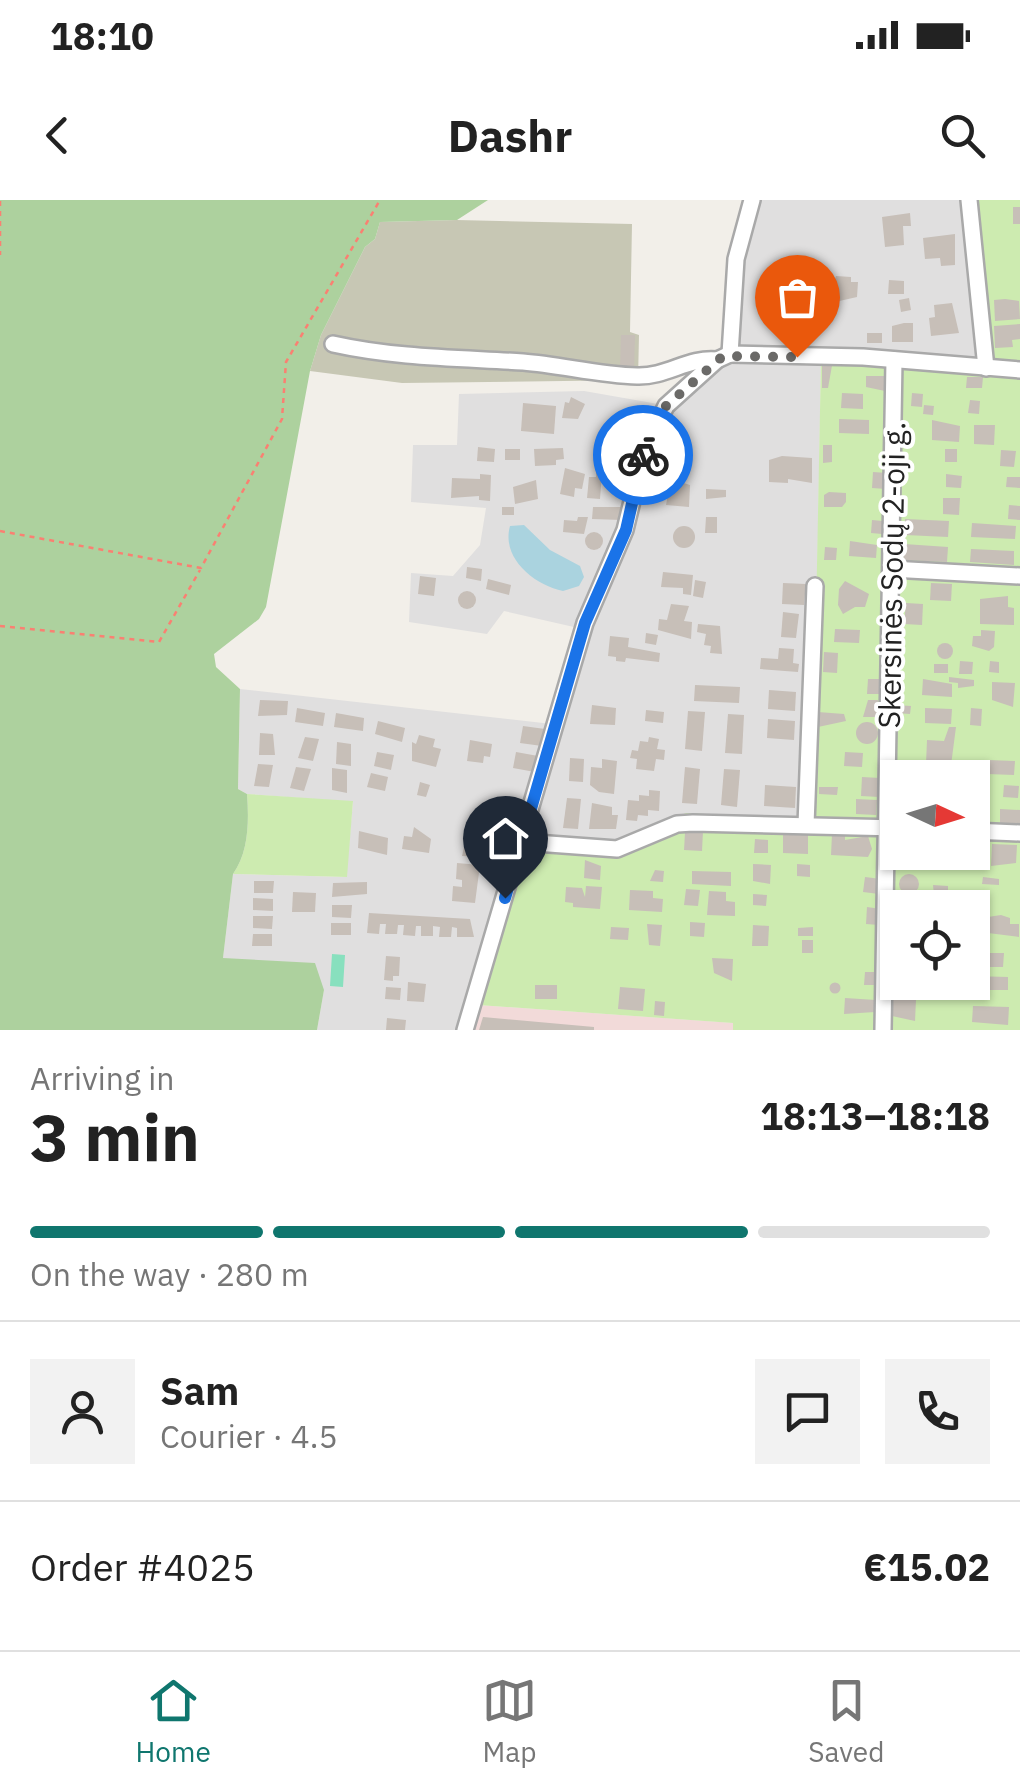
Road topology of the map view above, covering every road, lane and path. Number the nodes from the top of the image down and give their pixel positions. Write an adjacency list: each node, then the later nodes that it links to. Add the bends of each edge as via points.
1 (380, 200): 12 (path, via 286,362 282,418)
2 (752, 200): 7 (street, via 736,259)
3 (969, 200): 9 (street)
4 (0, 201): 5 (path)
5 (0, 255)
6 (333, 344): 7 (street, via 641,376)
7 (724, 357): 8 (street); 22 (street, via 666,406 649,440 626,530 585,623)
8 (894, 360): 9 (street); 13 (street, Skersinės Sodų 2-oji g.)
9 (986, 368): 10 (street)
10 (1020, 370)
11 (0, 532): 12 (path)
12 (201, 568): 16 (path, via 159,642)
13 (891, 569): 14 (street); 17 (street, Skersinės Sodų 2-oji g.)
14 (1020, 576)
15 (815, 586): 18 (street)
16 (0, 626)
17 (892, 760)
18 (806, 826): 19 (street); 22 (street, via 677,824 618,849)
19 (880, 828)
20 (990, 832): 21 (street)
21 (1020, 833)
22 (522, 842): 24 (street)
23 (890, 870): 25 (street, Skersinės Sodų 2-oji g.)
24 (465, 1030)
25 (883, 1030)

